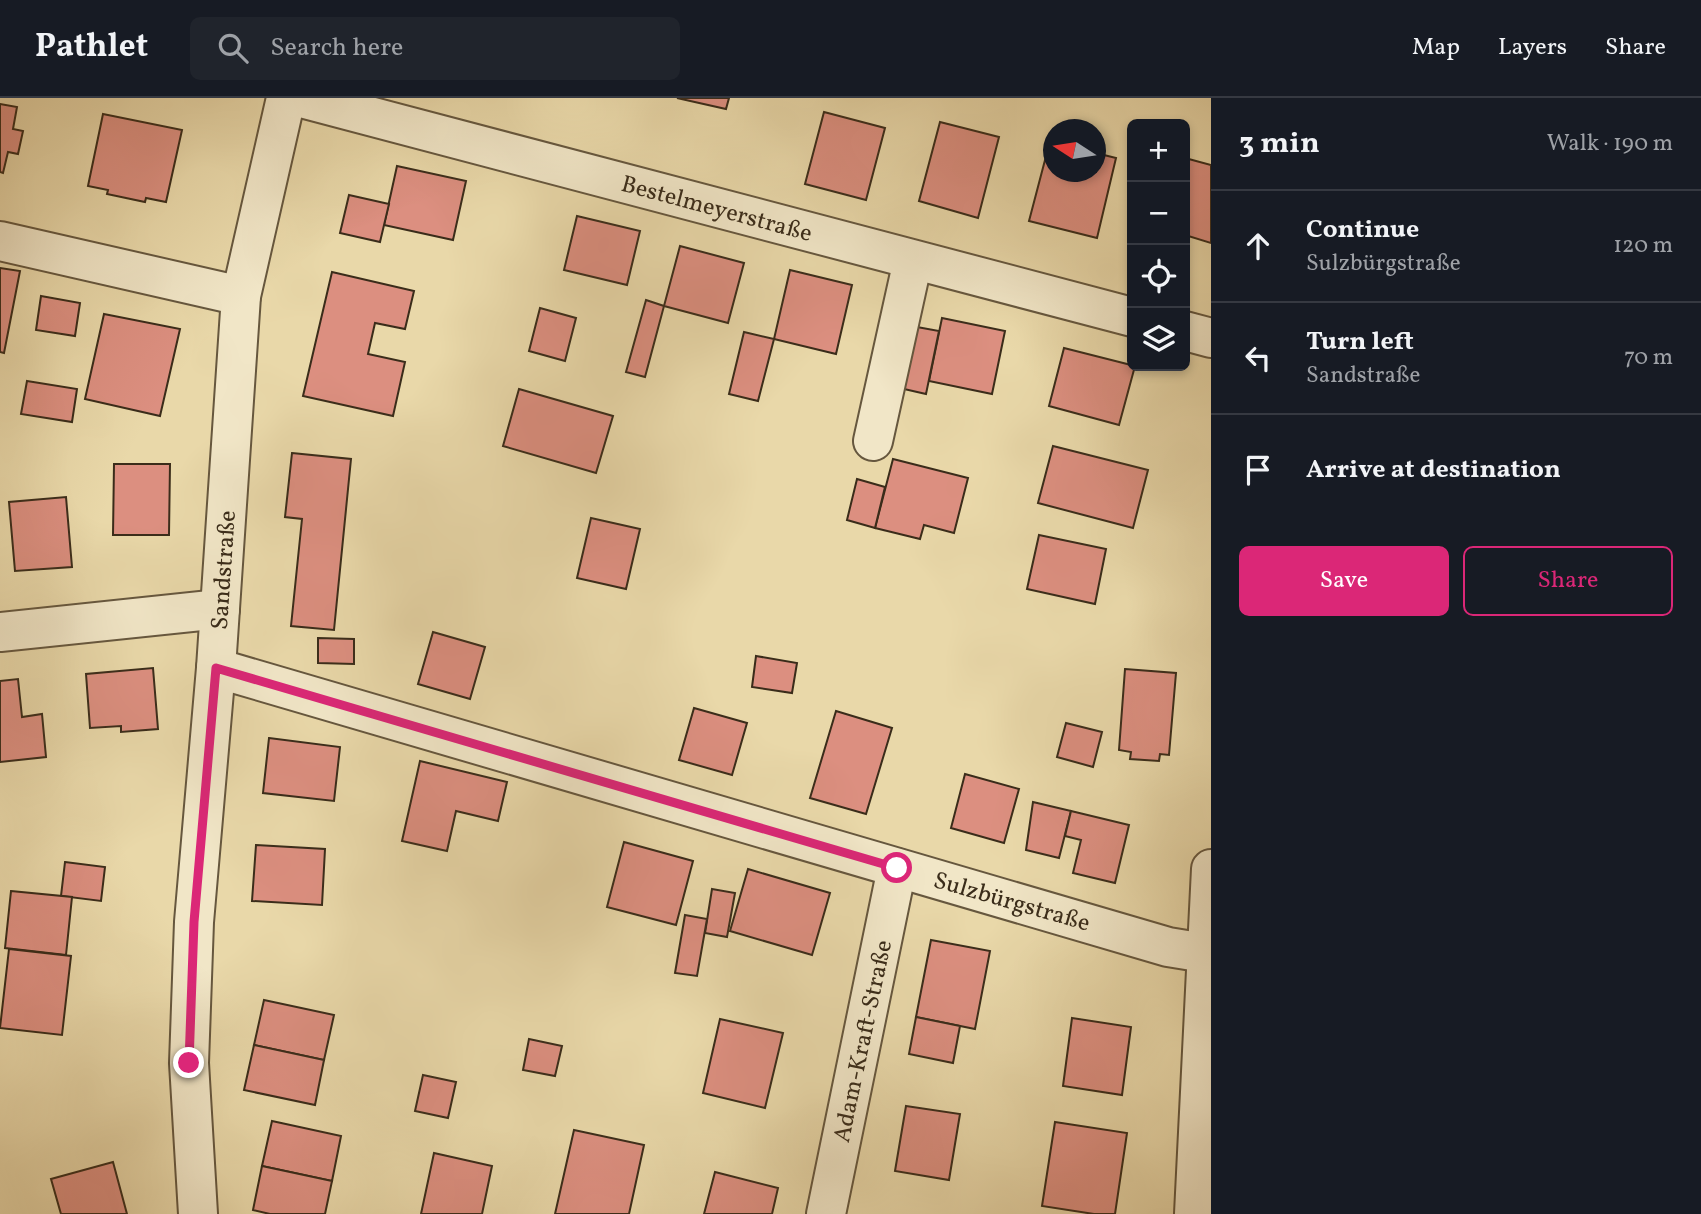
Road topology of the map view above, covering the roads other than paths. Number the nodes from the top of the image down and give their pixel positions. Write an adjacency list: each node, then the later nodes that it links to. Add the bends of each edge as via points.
1 (286, 98): 5 (street, Sandstraße)
2 (301, 98): 4 (street, Bestelmeyerstraße)
3 (0, 241): 5 (street)
4 (913, 260): 6 (street, Bestelmeyerstraße); 9 (street)
5 (241, 296): 10 (street, Sandstraße)
6 (1127, 316)
7 (1190, 332): 8 (street)
8 (1211, 338)
9 (873, 441)
10 (220, 609): 11 (street); 12 (street, Sandstraße)
11 (0, 632)
12 (216, 668): 13 (street, Sulzbürgstraße); 16 (street, Sandstraße, via 193,947 189,1063)
13 (897, 868): 15 (street, Sulzbürgstraße, via 1168,947); 17 (street, Adam-Kraft-Straße)
14 (1211, 869): 15 (street)
15 (1205, 953): 18 (street)
16 (198, 1214)
17 (827, 1214)
18 (1194, 1214)

